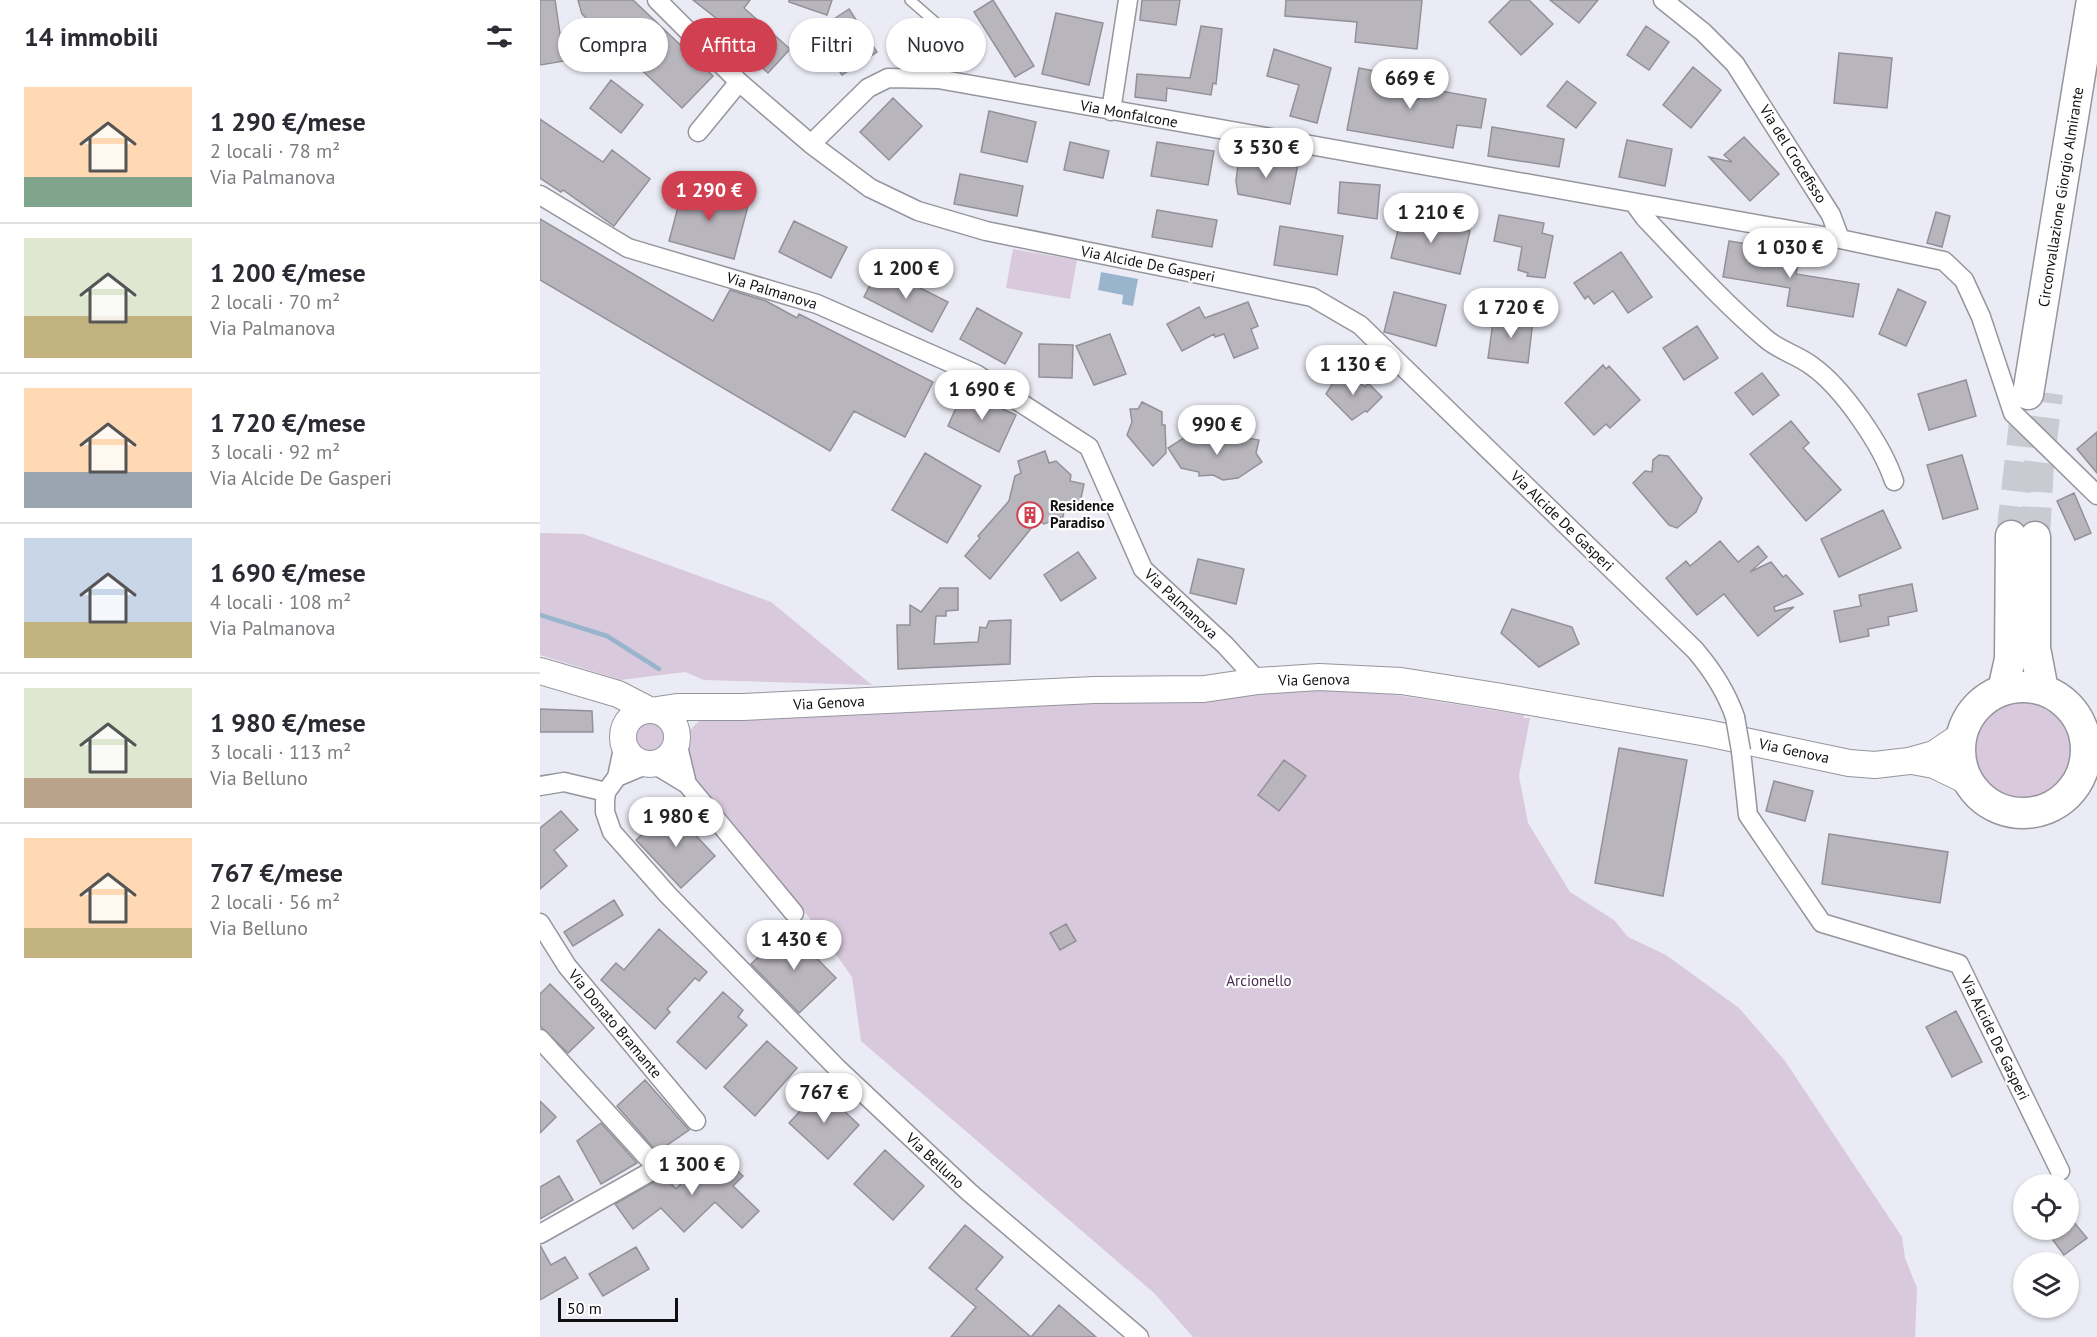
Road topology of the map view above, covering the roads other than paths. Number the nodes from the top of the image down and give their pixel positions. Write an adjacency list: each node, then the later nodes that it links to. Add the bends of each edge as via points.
1 (657, 0): 7 (street)
2 (910, 0): 6 (lane, via 942,28)
3 (1128, 0): 9 (street)
4 (1663, 0): 14 (street, Via del Crocefisso, via 1735,64 1830,215)
5 (2092, 0): 8 (highway, Circonvallazione Giorgio Almirante, via 2038,393)
6 (938, 79): 9 (street, Via Monfalcone); 11 (street, Via Monfalcone, via 888,78 868,88)
7 (739, 82): 10 (street); 11 (street)
8 (2097, 93)
9 (1111, 111): 13 (street, Via Monfalcone)
10 (698, 132)
11 (811, 144): 35 (street, Via Alcide De Gasperi, bridge, via 870,188 918,211 986,231 1312,297 1360,325 1695,650 1713,672 1736,717 1748,815 1822,923 1959,964)
12 (540, 195): 18 (street, Via Palmanova, via 628,248 817,304 976,374 1089,447 1143,569)
13 (1634, 203): 14 (street, Via Monfalcone); 15 (street, via 1729,307 1768,341 1812,365 1834,385 1855,410)
14 (1840, 239): 16 (street, via 1944,261 1964,280 1981,317 2013,413)
15 (1894, 480)
16 (2097, 495)
17 (540, 670): 22 (main road, via 587,684)
18 (1258, 681): 21 (main road, Via Genova, via 1204,689 1094,690); 25 (main road, Via Genova, via 1319,677 1401,681 1707,733 1849,763)
19 (2003, 690): 20 (highway, Via Genova); 20 (highway, via 2023,536); 23 (highway, Via Genova, via 1976,707)
20 (2043, 690): 27 (highway, Via Genova, via 2073,711 2082,728 2086,756 2078,782 2051,807 2014,812 1996,807)
21 (713, 707): 22 (main road, Via Genova, via 677,707); 24 (main road)
22 (640, 721): 24 (main road, via 671,719); 26 (main road, via 633,758); 28 (street, Via Belluno)
23 (1962, 735): 25 (main road, Via Genova, via 1934,754); 27 (highway, Via Genova, via 1961,760)
24 (677, 738): 26 (main road, via 667,759); 29 (street)
25 (1909, 761): 27 (main road, Via Genova, via 1935,765)
26 (651, 764): 28 (street); 29 (street)
27 (1969, 782)
28 (612, 784): 30 (street, via 564,782); 37 (street, Via Belluno, via 605,812 612,832 669,895 838,1070 969,1192)
29 (687, 784): 31 (street)
30 (540, 786)
31 (794, 913)
32 (540, 923): 34 (street, Via Donato Bramante, via 567,966)
33 (540, 1040): 36 (street, via 657,1168)
34 (696, 1121)
35 (2060, 1171)
36 (540, 1234)
37 (1139, 1337)

